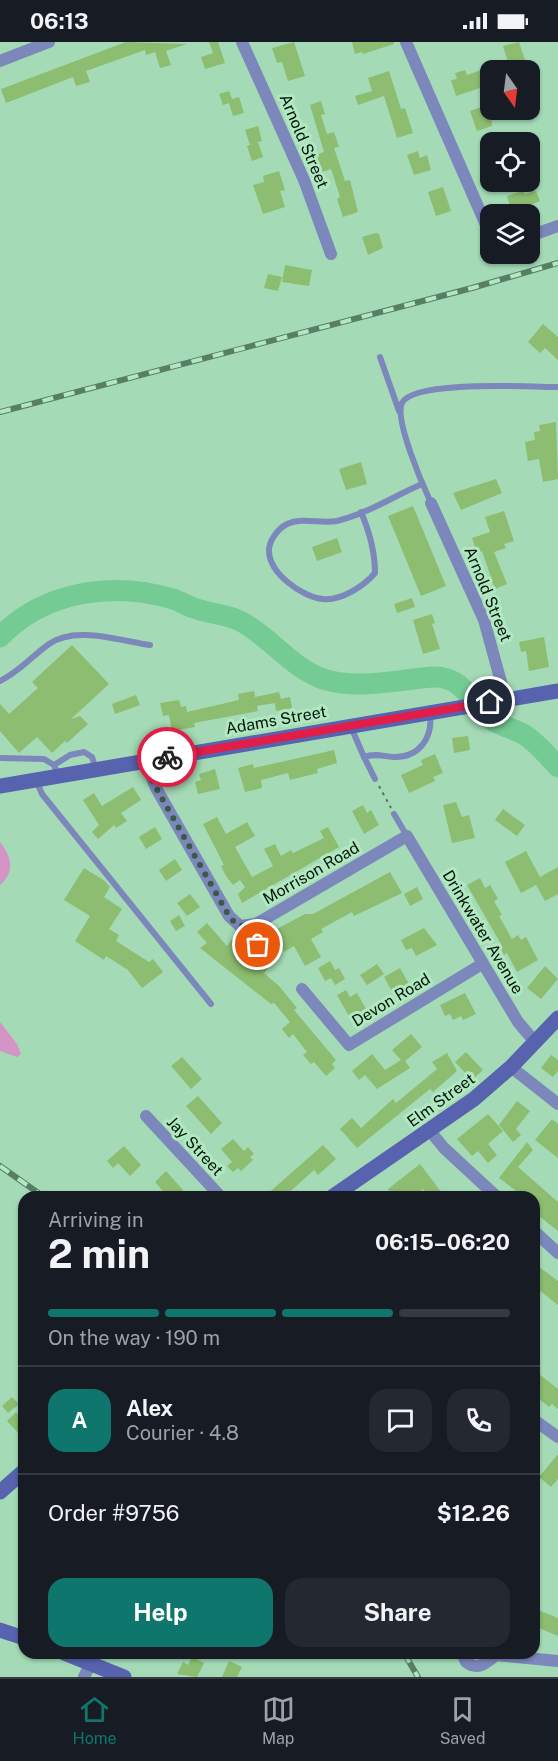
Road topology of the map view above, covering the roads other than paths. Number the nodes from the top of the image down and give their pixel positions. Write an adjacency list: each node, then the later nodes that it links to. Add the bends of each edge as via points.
1 (49, 42): 4 (street)
2 (243, 42): 8 (street, Arnold Street, via 296,161)
3 (406, 42): 5 (street)
4 (0, 61)
5 (480, 211)
6 (558, 226): 7 (street)
7 (540, 232)
8 (331, 254)
9 (380, 357): 11 (lane)
10 (558, 387): 11 (lane, via 435,389 410,395 401,404)
11 (400, 414): 12 (lane)
12 (422, 484): 13 (lane); 14 (lane)
13 (431, 503): 18 (street, Arnold Street, via 480,610)
14 (361, 512): 14 (lane, via 338,520 298,520 285,525 275,533 269,549 277,572 308,595 325,599 366,584 375,573 375,558)
15 (150, 645): 16 (lane, via 65,637 48,644)
16 (0, 681)
17 (558, 691): 18 (street, Adams Street)
18 (506, 700): 19 (street, Adams Street)
19 (430, 712): 20 (street, Adams Street); 21 (lane, via 430,730 422,747 402,757)
20 (351, 726): 21 (lane); 23 (street, Adams Street)
21 (364, 757): 25 (lane)
22 (0, 758): 24 (lane, via 44,759)
23 (145, 761): 24 (street, Adams Street, via 96,769); 30 (street, via 156,788 229,916)
24 (56, 770): 26 (street, Adams Street)
25 (375, 778)
26 (36, 780): 27 (street, Adams Street); 34 (lane, via 42,794)
27 (0, 786)
28 (394, 813): 29 (lane)
29 (407, 836): 30 (street, Morrison Road); 32 (street, Drinkwater Avenue)
30 (246, 927): 31 (lane)
31 (270, 963)
32 (482, 964): 33 (street, Devon Road, via 349,1045); 36 (street, Drinkwater Avenue)
33 (302, 989)
34 (211, 1004)
35 (558, 1018): 36 (street, Elm Street)
36 (535, 1042): 37 (street, Elm Street)
37 (511, 1067): 38 (street); 40 (street, Elm Street)
38 (558, 1104)
39 (146, 1116): 41 (street, Jay Street)
40 (430, 1131): 42 (street, Elm Street); 43 (street)
41 (215, 1191)
42 (341, 1191)
43 (491, 1191)
44 (540, 1236): 45 (street)
45 (558, 1253)
46 (540, 1424): 47 (street)
47 (558, 1437)
48 (18, 1476): 49 (street)
49 (0, 1492)
50 (0, 1630): 51 (street)
51 (18, 1636)
52 (72, 1659): 57 (street)
53 (465, 1659): 54 (street, via 476,1667)
54 (490, 1659)
55 (540, 1659): 56 (street)
56 (558, 1661)
57 (87, 1670): 58 (street)
58 (124, 1677)

